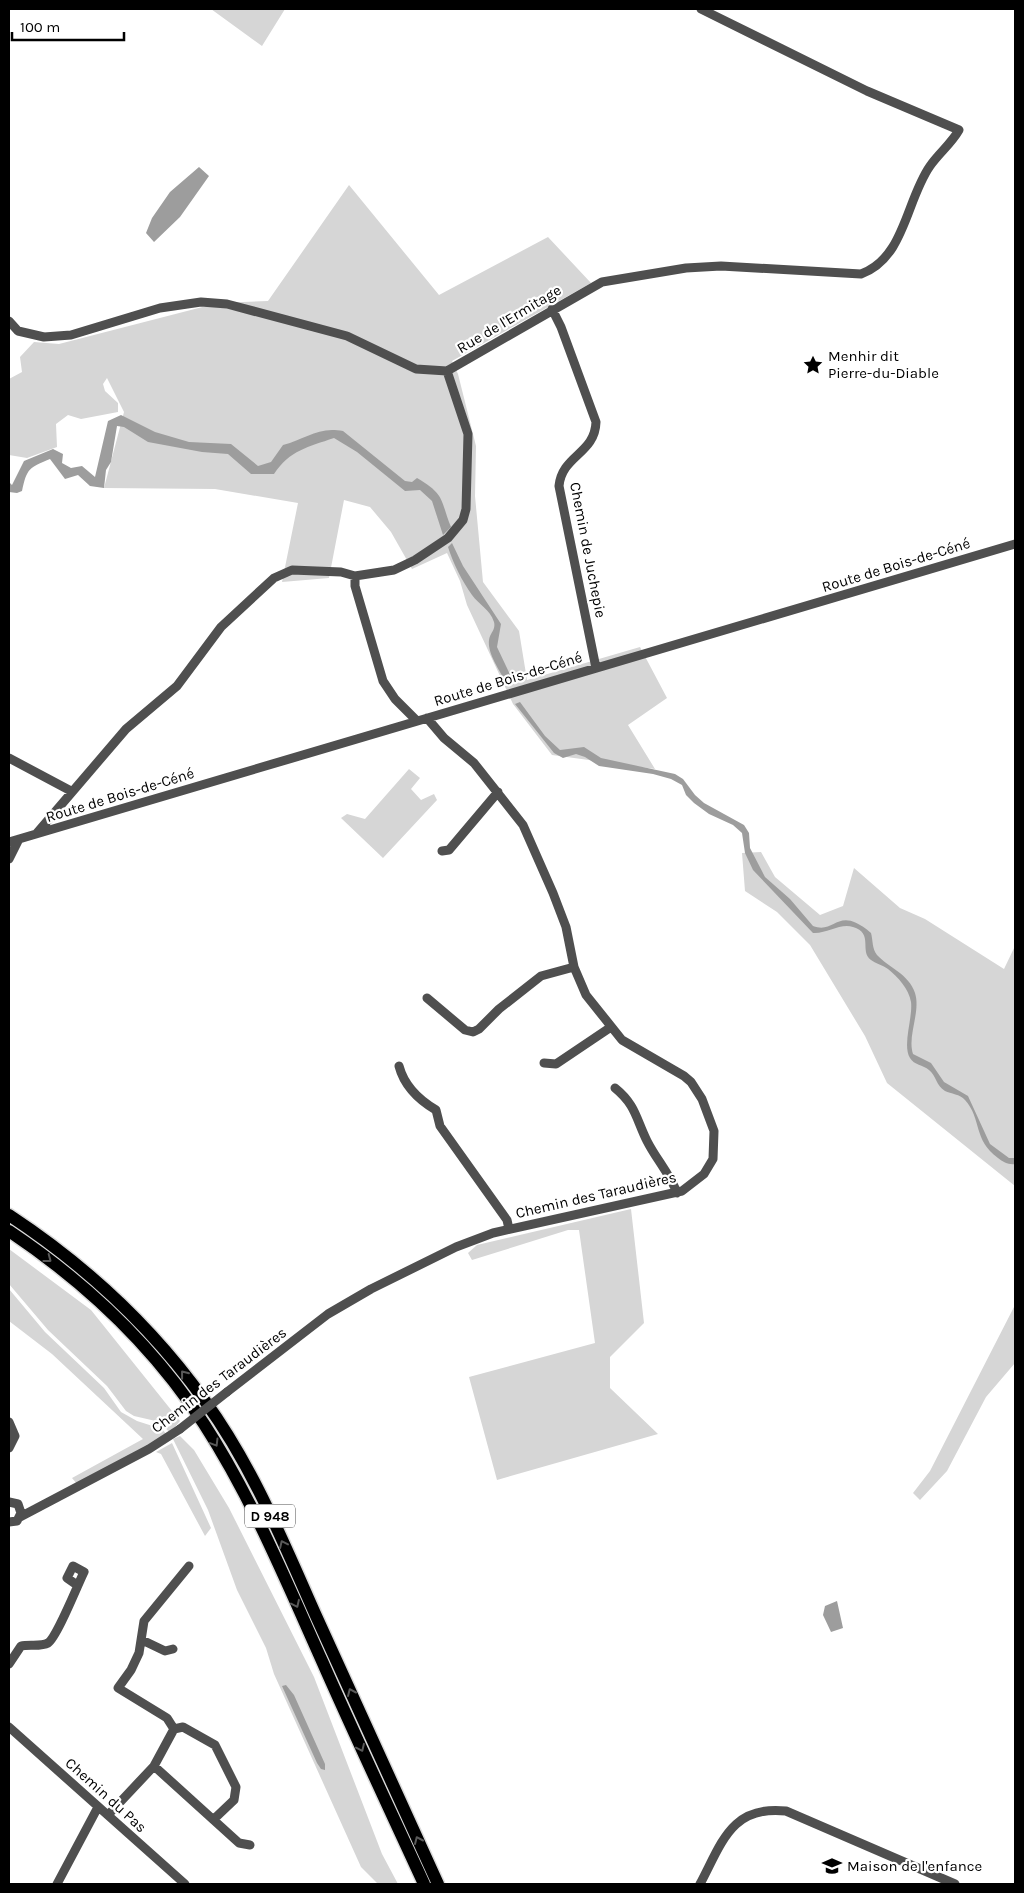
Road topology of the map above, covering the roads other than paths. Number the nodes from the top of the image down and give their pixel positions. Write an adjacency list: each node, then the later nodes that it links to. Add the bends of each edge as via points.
1 (701, 9): 2 (street, Rue de l'Ermitage, via 867,91 959,130 929,167 888,255 869,271 861,274 721,266 686,268 602,282)
2 (552, 309): 4 (street, Rue de l'Ermitage); 7 (street, Chemin de Juchepie, via 596,422 596,433 591,443 564,468 559,486)
3 (9, 321): 4 (street, Rue de l'Ermitage, via 18,331 44,337 71,335 160,308 200,302 227,304 347,336 416,369)
4 (447, 371): 6 (street, via 468,434 463,520 448,538 415,560 394,570)
5 (1015, 544): 7 (street, Route de Bois-de-Céné)
6 (355, 576): 9 (street, via 367,631 384,681); 11 (street, via 341,572 292,570 274,578 221,627 177,686 126,729)
7 (596, 668): 8 (street, Route de Bois-de-Céné)
8 (427, 718): 9 (street, Route de Bois-de-Céné); 12 (street, Chemin des Taraudières, via 444,738 474,763)
9 (417, 721): 13 (street, Route de Bois-de-Céné)
10 (9, 758): 11 (street)
11 (71, 791): 13 (street)
12 (498, 792): 16 (street, via 449,850); 18 (street, Chemin des Taraudières, via 522,825 553,893 566,927)
13 (36, 834): 14 (street, Route de Bois-de-Céné)
14 (19, 839): 15 (street, Route de Bois-de-Céné); 17 (street)
15 (9, 842)
16 (442, 851)
17 (9, 860)
18 (574, 967): 19 (street, via 540,976 499,1009 480,1030 473,1032 465,1030); 20 (street, Chemin des Taraudières, via 586,995)
19 (427, 998)
20 (611, 1027): 21 (street, via 556,1064); 24 (street, Chemin des Taraudières, via 630,1045 691,1082 708,1111 715,1142 713,1159 704,1174)
21 (544, 1063)
22 (399, 1066): 26 (street, via 402,1079 424,1103 436,1110 440,1126 507,1220)
23 (615, 1088): 24 (street, via 628,1098 635,1109 647,1140)
24 (677, 1193): 26 (street, Chemin des Taraudières)
25 (9, 1215): 47 (highway, D 948, one-way to 25, via 292,1561 248,1470 219,1422 182,1370 123,1306 64,1254)
26 (509, 1229): 31 (street, Chemin des Taraudières, bridge, via 475,1238 357,1297 316,1323 180,1430)
27 (9, 1231): 46 (highway, D 948, one-way to 46, via 58,1266 121,1322 204,1424 245,1494)
28 (9, 1422): 29 (street, via 15,1436)
29 (9, 1448)
30 (9, 1502): 31 (street, via 16,1503)
31 (14, 1519)
32 (189, 1566): 34 (street, via 144,1621)
33 (78, 1585): 36 (street, via 48,1643 21,1646)
34 (142, 1640): 35 (street, via 165,1651); 38 (street, via 131,1670 118,1688 167,1718)
35 (173, 1649)
36 (9, 1664)
37 (9, 1727): 40 (street, Chemin du Pas)
38 (174, 1729): 39 (street); 42 (street, via 183,1727 215,1745 236,1786 234,1800)
39 (154, 1766): 41 (street); 42 (street)
40 (98, 1807): 41 (street, Chemin du Pas); 44 (street)
41 (108, 1815): 45 (street, Chemin du Pas)
42 (214, 1819): 43 (street, via 239,1843)
43 (250, 1845)
44 (57, 1884)
45 (185, 1884)
46 (424, 1884)
47 (438, 1884)
48 (700, 1884): 49 (street, via 728,1831 738,1820 774,1809 786,1810)
49 (955, 1884)

